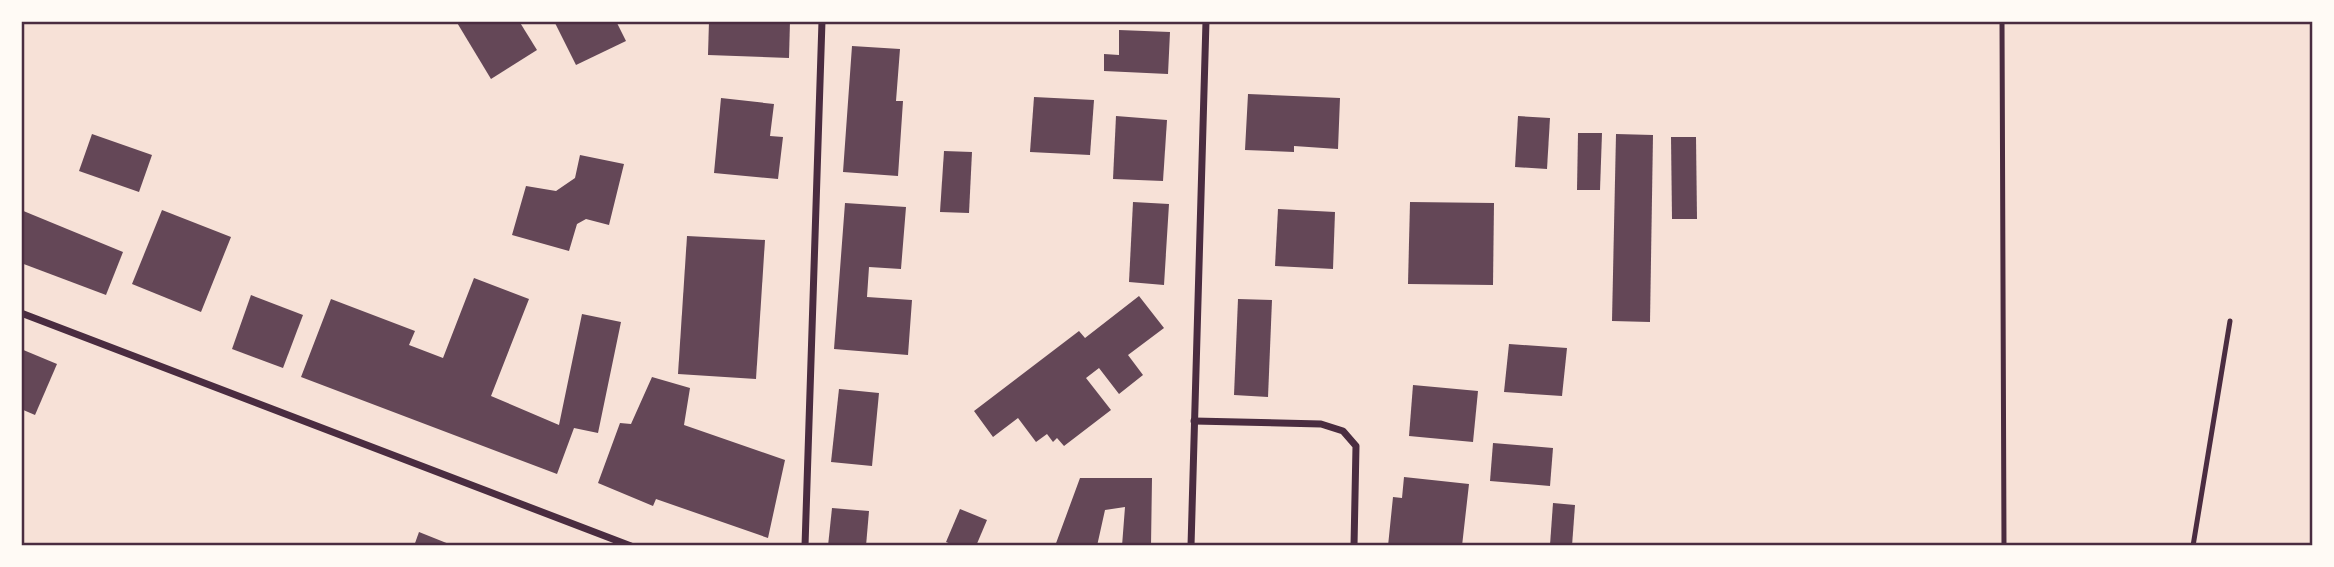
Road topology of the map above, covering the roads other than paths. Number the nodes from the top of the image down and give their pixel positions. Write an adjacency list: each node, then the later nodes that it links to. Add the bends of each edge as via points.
1 (822, 21): 8 (street)
2 (1206, 21): 6 (street)
3 (2002, 21): 11 (lane)
4 (21, 313): 7 (street)
5 (2230, 321): 12 (lane)
6 (1194, 421): 9 (street); 10 (street, via 1321,424 1343,431 1356,446)
7 (631, 546)
8 (805, 546)
9 (1191, 546)
10 (1354, 546)
11 (2004, 546)
12 (2193, 546)

